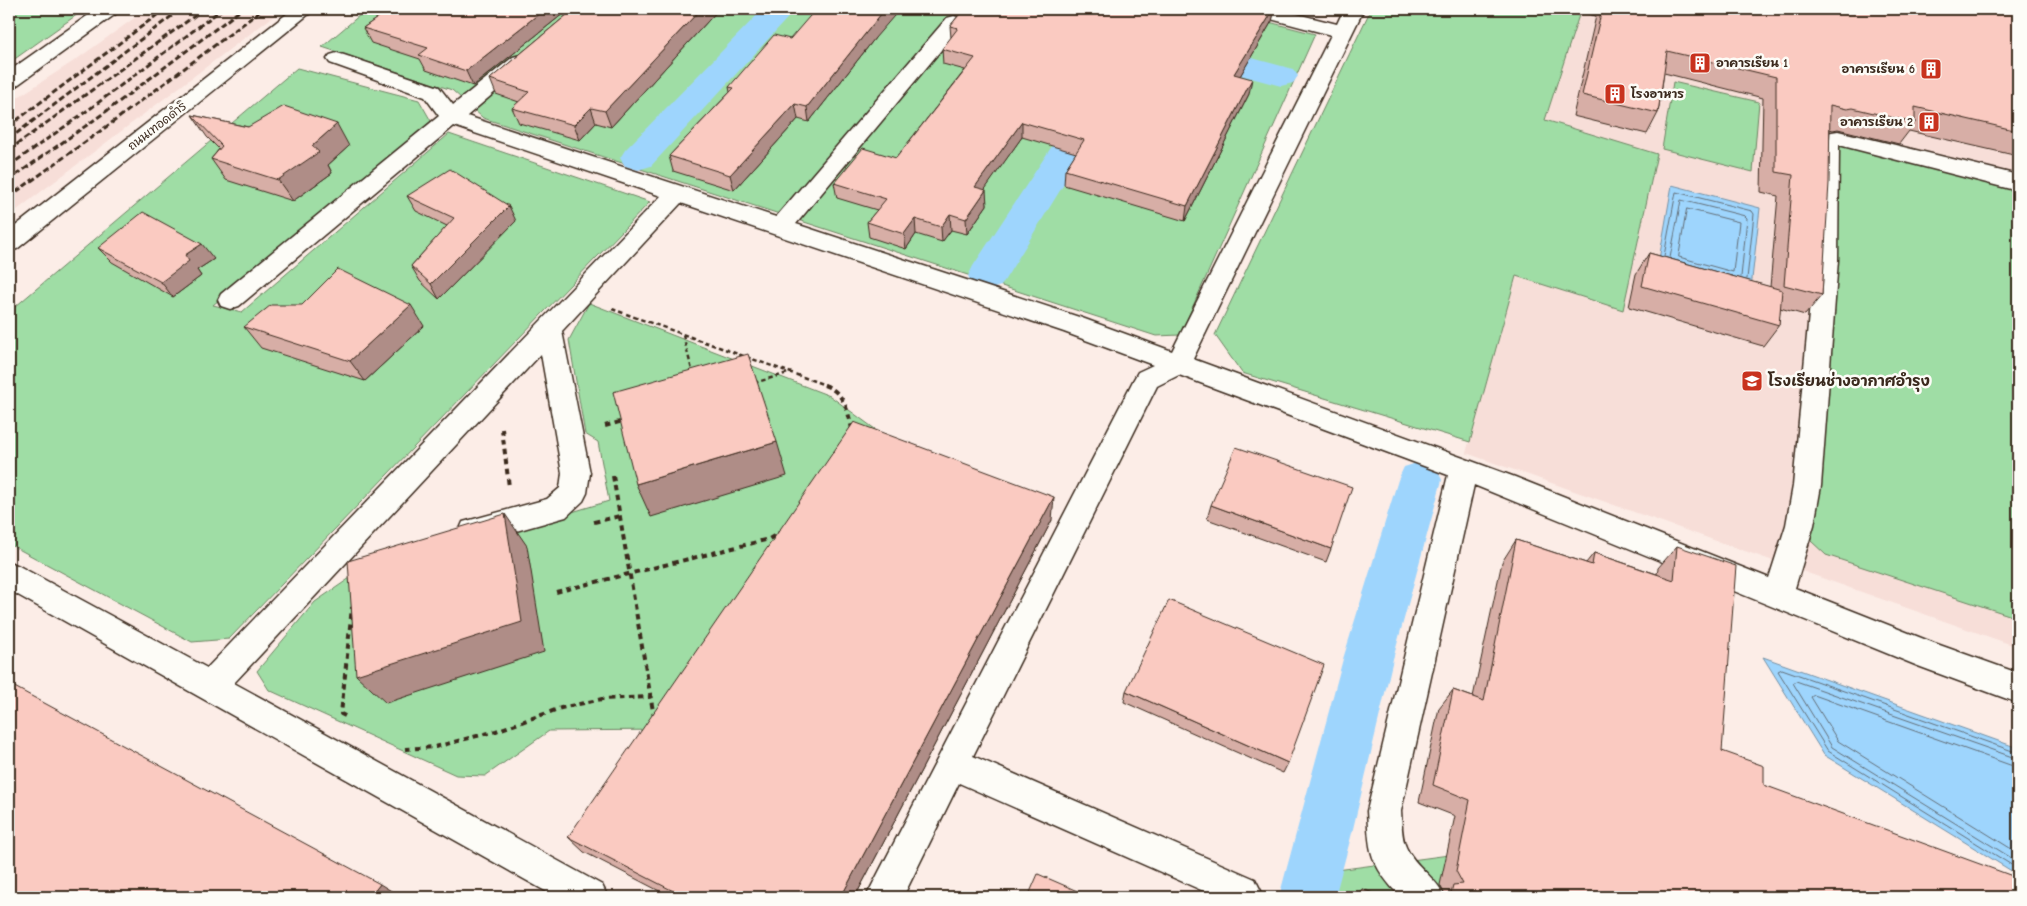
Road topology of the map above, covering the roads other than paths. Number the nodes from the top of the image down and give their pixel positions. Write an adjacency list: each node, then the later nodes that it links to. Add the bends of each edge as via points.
1 (110, 9): 8 (street)
2 (304, 9): 13 (street, ถนนเทอดดำริ)
3 (1255, 9): 4 (street)
4 (1349, 20): 16 (street)
5 (954, 22): 12 (street)
6 (533, 51): 9 (street)
7 (337, 59): 9 (street, via 432,92)
8 (9, 81)
9 (452, 118): 11 (street); 14 (street)
10 (2018, 183): 22 (street, via 1846,140 1828,139 1826,260 1807,486 1800,525)
11 (678, 193): 12 (street); 15 (street)
12 (780, 228): 16 (street)
13 (9, 243)
14 (230, 300)
15 (549, 329): 18 (street, via 576,473 573,494 556,509); 20 (street)
16 (1178, 364): 17 (street); 25 (street, via 1147,379)
17 (1463, 470): 22 (street); 29 (street, via 1384,811 1388,851 1405,877)
18 (448, 538)
19 (364, 561): 20 (street)
20 (317, 573): 23 (street)
21 (9, 575): 23 (street)
22 (1778, 595): 24 (street)
23 (210, 687): 27 (street)
24 (2018, 688)
25 (952, 762): 26 (street); 28 (street)
26 (1243, 891)
27 (590, 897)
28 (884, 897)
29 (1427, 897)

